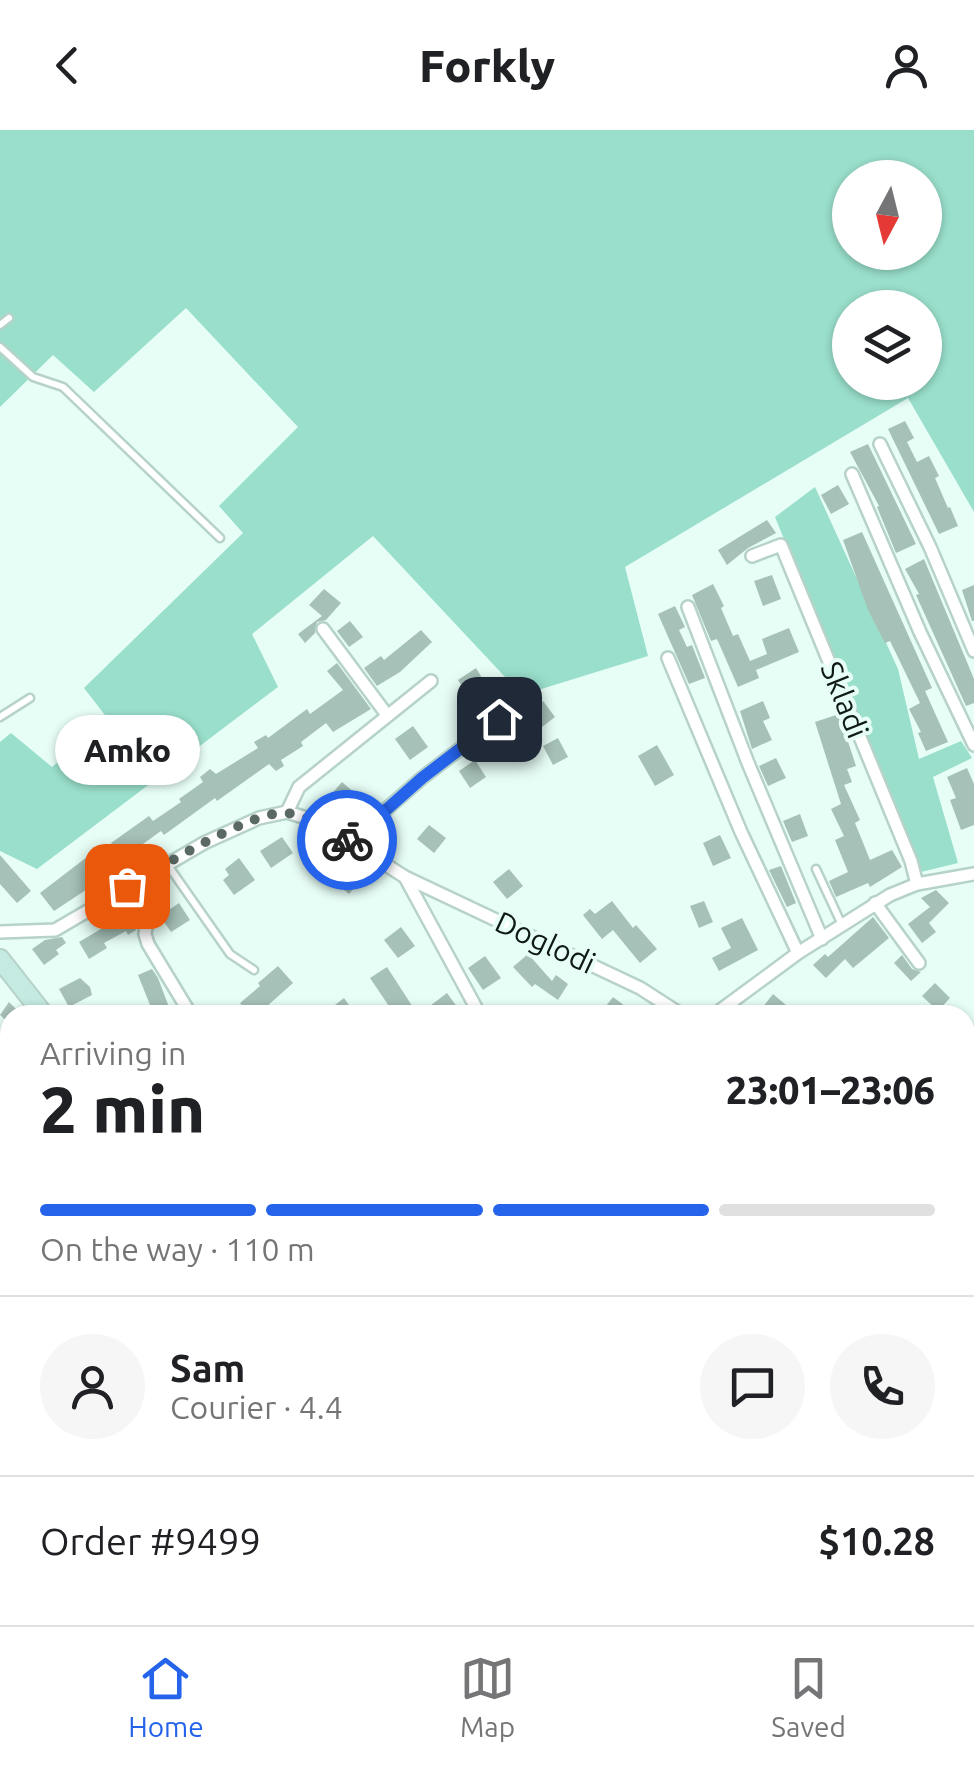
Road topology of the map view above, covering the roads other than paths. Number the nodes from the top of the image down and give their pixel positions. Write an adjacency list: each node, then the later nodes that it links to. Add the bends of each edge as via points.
1 (9, 318): 2 (lane)
2 (0, 325)
3 (0, 347): 6 (lane, via 32,377 64,388)
4 (880, 444): 10 (street)
5 (852, 474): 17 (street)
6 (220, 538)
7 (752, 556): 25 (street, Skladi, via 781,545)
8 (688, 606): 29 (street)
9 (323, 629): 14 (street)
10 (974, 651)
11 (668, 658): 30 (street)
12 (430, 681): 14 (street)
13 (30, 698): 15 (lane)
14 (387, 714): 18 (street, via 299,788)
15 (0, 717)
16 (499, 719): 19 (street)
17 (974, 744)
18 (286, 812): 19 (street, Doglodi); 20 (street, via 259,818)
19 (350, 842): 24 (street, Doglodi)
20 (166, 864): 22 (street); 33 (lane, via 230,954)
21 (816, 869): 27 (lane)
22 (154, 871): 28 (street, via 55,930); 35 (street, via 145,934)
23 (974, 874): 25 (street)
24 (405, 877): 36 (street, Doglodi); 37 (street, Doglodi)
25 (917, 884): 26 (street)
26 (876, 903): 27 (street); 32 (street)
27 (843, 926): 29 (street)
28 (0, 932)
29 (822, 938): 30 (street)
30 (798, 953): 38 (street)
31 (0, 960): 34 (main road)
32 (919, 963)
33 (254, 970)
34 (36, 1005)
35 (185, 1005)
36 (475, 1005)
37 (666, 1005)
38 (728, 1005)

